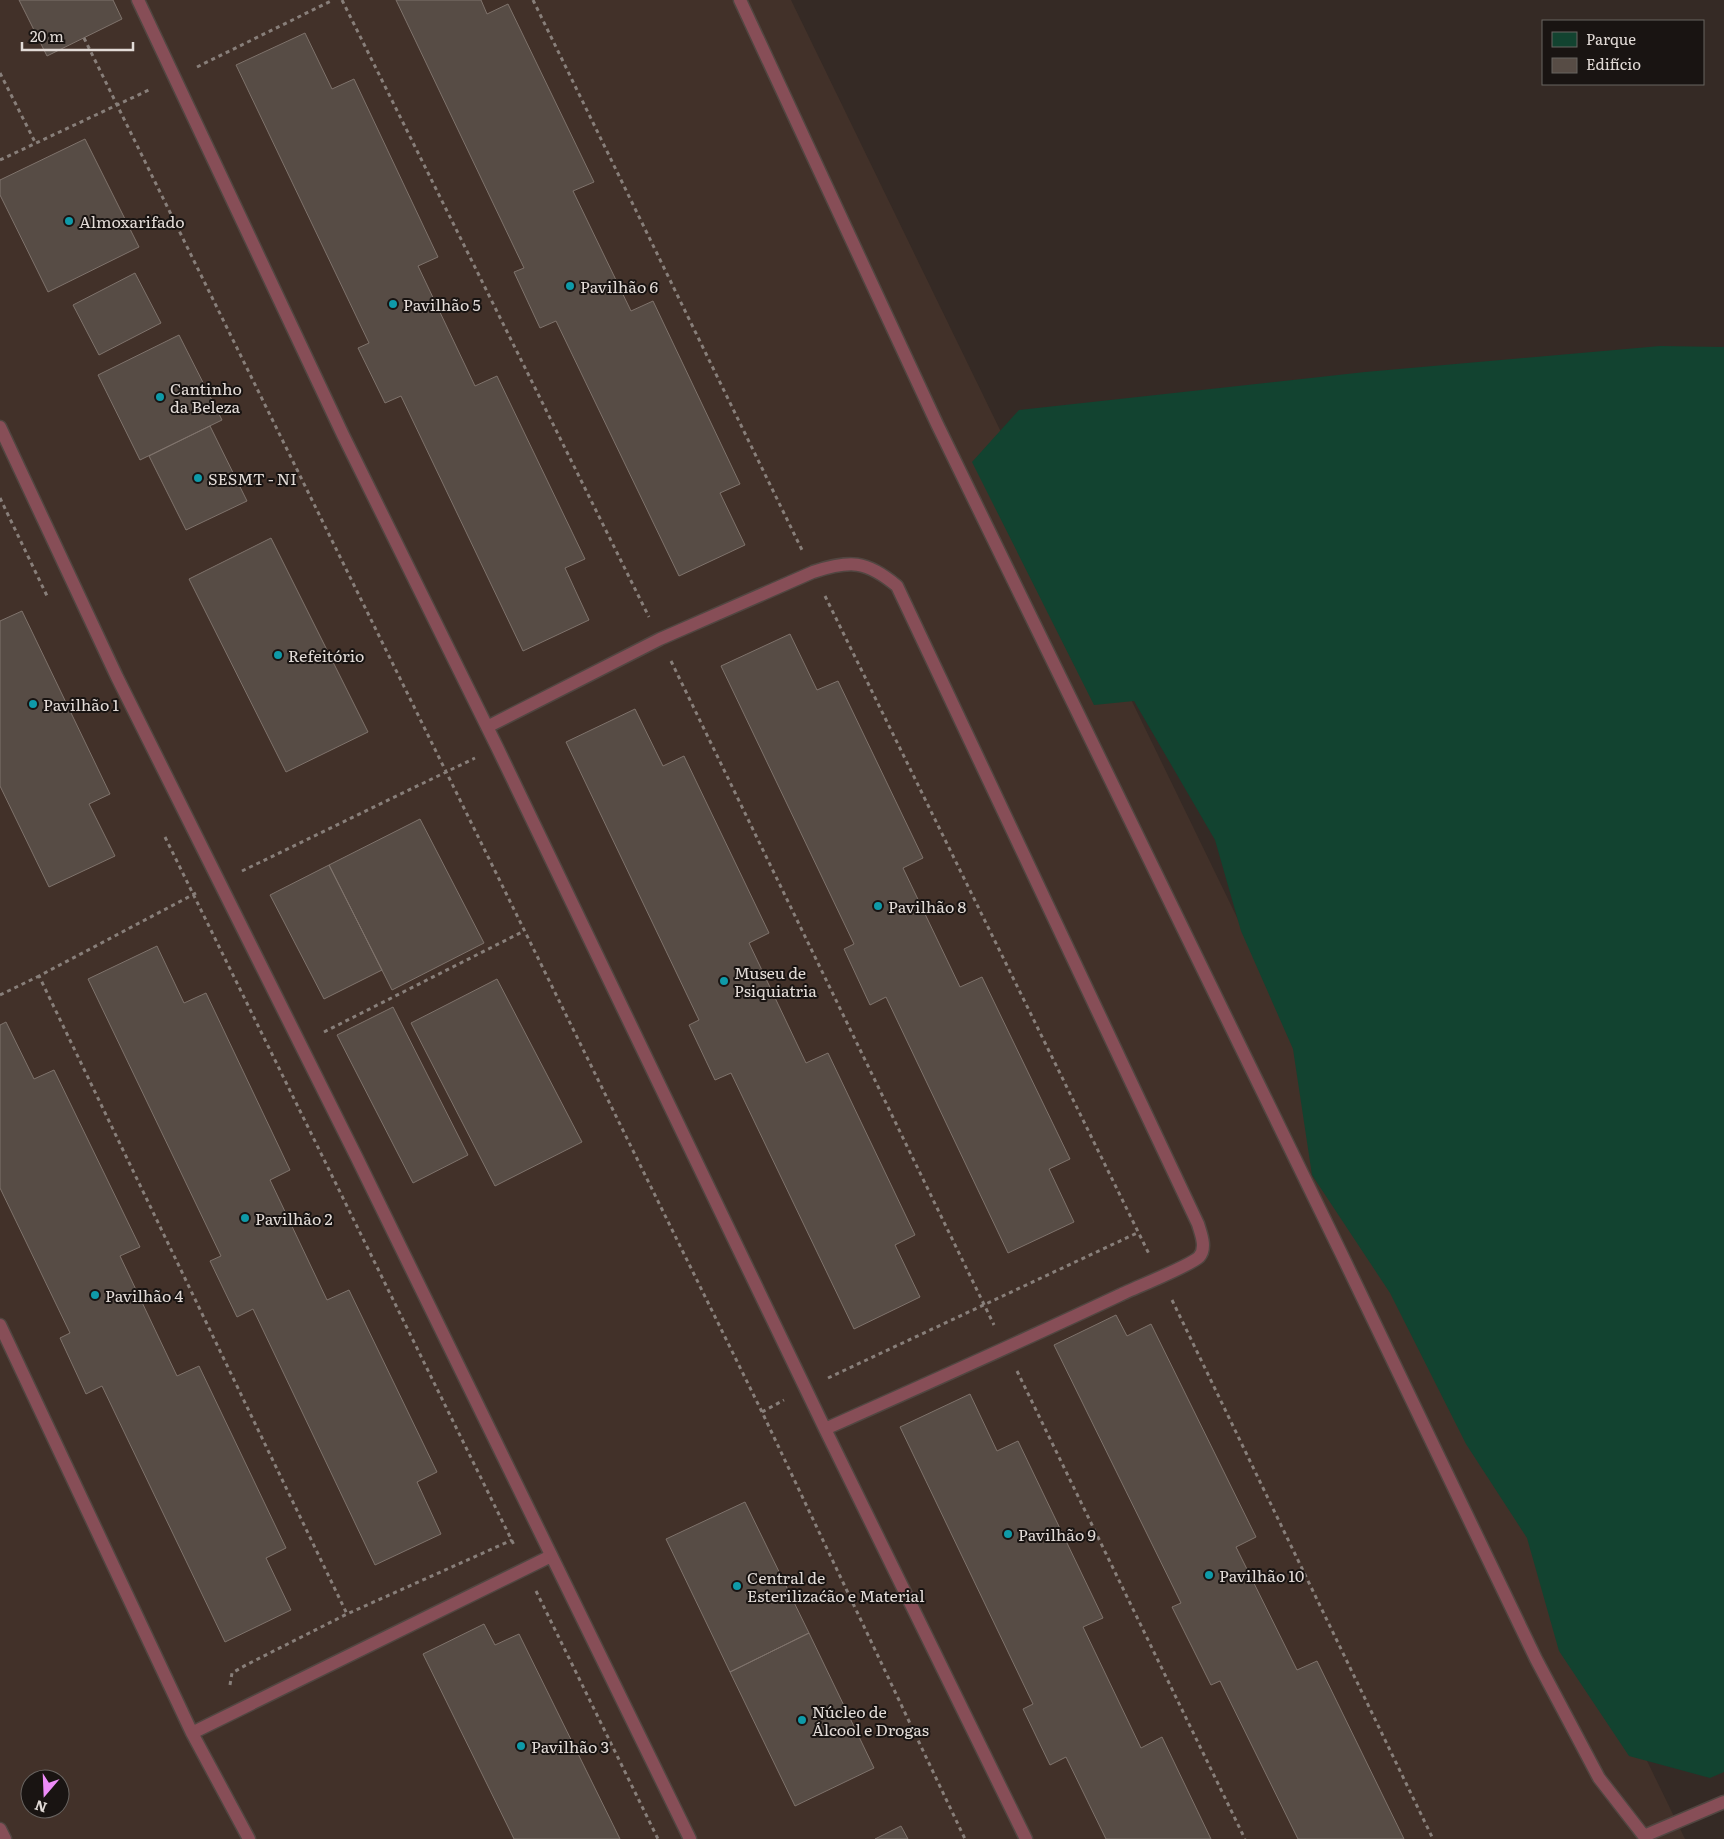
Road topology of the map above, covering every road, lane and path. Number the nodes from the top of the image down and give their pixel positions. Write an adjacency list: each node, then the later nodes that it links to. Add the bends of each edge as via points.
1 (138, 0): 13 (lane, via 343,435)
2 (342, 0): 12 (path)
3 (533, 0): 10 (path)
4 (740, 0): 37 (lane, via 937,424 1342,1253 1536,1659 1599,1778)
5 (84, 38): 16 (path)
6 (0, 73): 7 (path)
7 (36, 144)
8 (0, 427): 19 (lane, via 117,677)
9 (0, 498): 11 (path)
10 (813, 572): 12 (lane); 21 (path); 22 (lane, via 839,563 857,564 879,571 897,586 1198,1224 1203,1240 1198,1258)
11 (52, 604)
12 (660, 639): 13 (lane); 23 (path)
13 (487, 726): 26 (lane)
14 (163, 833): 15 (path)
15 (193, 895): 17 (path); 20 (path)
16 (524, 930): 19 (path); 27 (path)
17 (39, 976): 18 (path); 32 (path)
18 (0, 995)
19 (300, 1044): 20 (path); 30 (lane)
20 (274, 1057): 29 (path)
21 (1137, 1233): 22 (path); 23 (path)
22 (1160, 1276): 25 (lane); 45 (path)
23 (984, 1304): 25 (path); 26 (path)
24 (0, 1325): 34 (lane)
25 (1006, 1348): 28 (lane); 44 (path)
26 (807, 1388): 27 (path); 28 (lane)
27 (762, 1412): 42 (path)
28 (825, 1429): 43 (lane)
29 (512, 1540): 31 (path); 32 (path)
30 (551, 1556): 31 (lane); 41 (lane)
31 (524, 1568): 33 (lane); 40 (path)
32 (347, 1614): 33 (path, via 232,1673 230,1684)
33 (242, 1708): 34 (lane)
34 (192, 1733): 39 (lane)
35 (1724, 1802): 37 (lane)
36 (0, 1829): 38 (lane)
37 (1640, 1838)
38 (5, 1839)
39 (249, 1839)
40 (658, 1839)
41 (690, 1839)
42 (966, 1839)
43 (1026, 1839)
44 (1245, 1839)
45 (1433, 1839)

